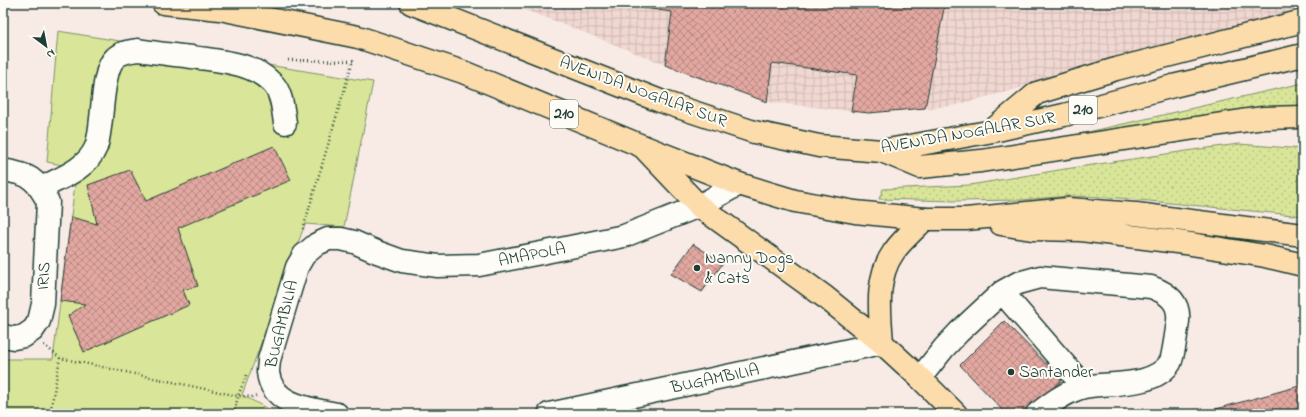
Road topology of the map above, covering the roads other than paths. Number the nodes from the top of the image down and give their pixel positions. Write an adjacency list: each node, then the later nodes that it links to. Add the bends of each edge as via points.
1 (163, 3): 8 (main road, 210, via 220,9 358,37 463,72)
2 (420, 5): 9 (main road, AVENIDA NOGALAR SUR / 210, via 660,101 754,132 819,146)
3 (1303, 21): 7 (main road, via 1116,69 1037,93)
4 (1303, 55): 7 (main road, AVENIDA NOGALAR SUR / 210, via 1064,115)
5 (1303, 117): 9 (main road, via 1241,121 981,161 920,167)
6 (285, 123): 12 (street, via 280,96 274,84 250,68 229,62 138,50 124,52 114,58 108,71 96,146 88,160)
7 (992, 130): 9 (main road, AVENIDA NOGALAR SUR / 210)
8 (642, 146): 11 (main road, 210); 13 (main road)
9 (882, 151)
10 (3, 170): 12 (street, via 32,178)
11 (739, 184): 13 (street, AMAPOLA); 14 (main road, 210, via 795,201 855,212)
12 (41, 188): 20 (street, IRIS, via 48,202 43,304 39,322 24,336)
13 (699, 206): 17 (street, AMAPOLA, via 624,236 479,265 438,266 402,261 354,242); 21 (main road, via 825,297)
14 (925, 219): 15 (main road, 210); 21 (main road, via 893,253 884,272 880,297)
15 (966, 219): 16 (main road, 210, via 1068,209 1136,214); 18 (main road, via 1032,229 1081,230 1185,242)
16 (1303, 235)
17 (309, 238): 24 (street, BUGAMBILIA, via 297,267 269,360 268,373 273,389 284,400 302,407)
18 (1303, 265)
19 (1002, 292): 22 (street, via 959,332); 23 (street); 23 (street, via 1018,283 1040,277 1151,287 1161,290 1171,298 1178,307 1178,320 1170,362 1149,378 1137,382)
20 (3, 336)
21 (882, 343): 22 (main road); 25 (street, BUGAMBILIA)
22 (920, 378): 26 (main road)
23 (1084, 387): 27 (street, via 1069,393)
24 (337, 414)
25 (549, 414)
26 (956, 414)
27 (1037, 414)

